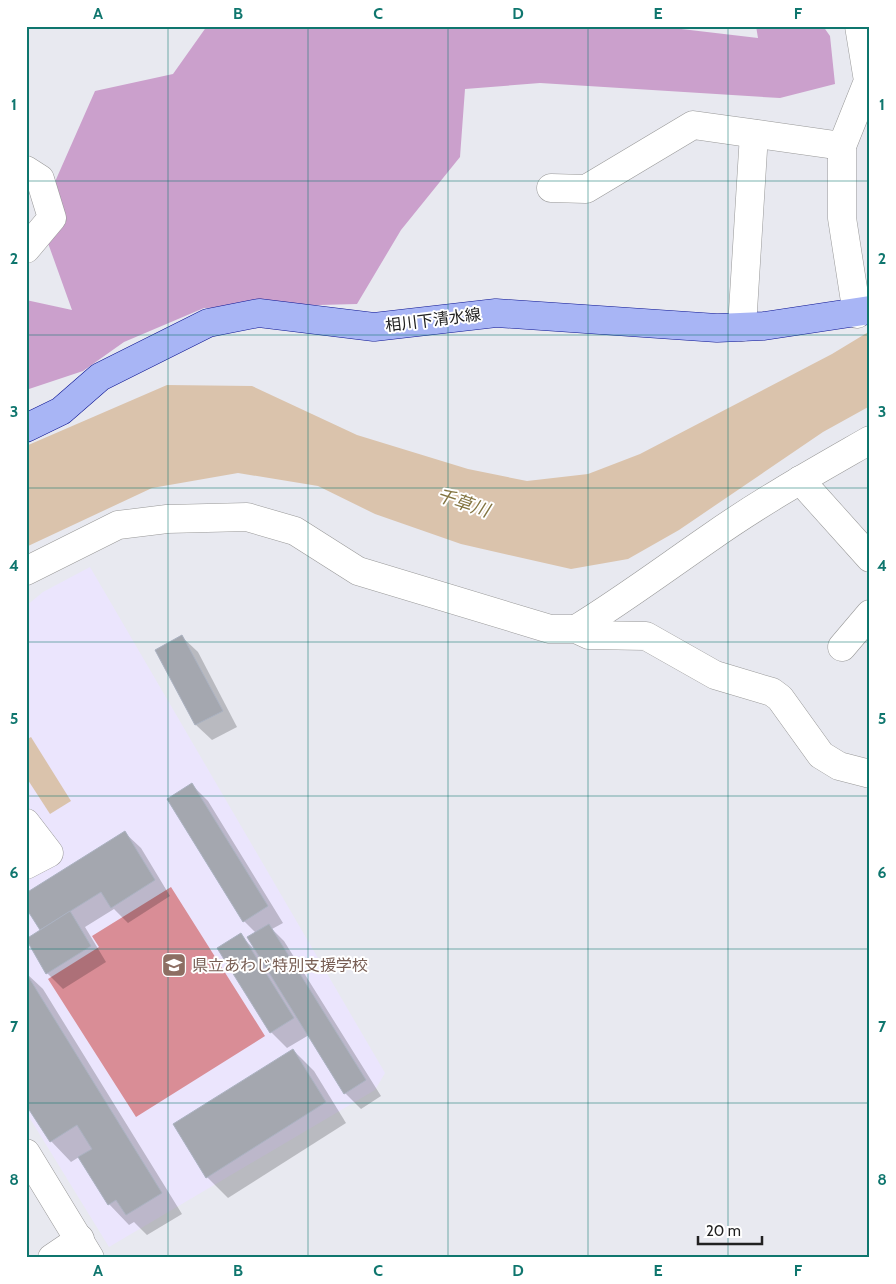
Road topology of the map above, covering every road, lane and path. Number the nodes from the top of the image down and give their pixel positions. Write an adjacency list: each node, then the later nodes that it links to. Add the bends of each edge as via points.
1 (859, 26): 3 (street, via 868,81)
2 (754, 134): 3 (street); 5 (street, via 693,125 586,189); 8 (street)
3 (842, 146): 7 (street, via 842,218)
4 (26, 170): 6 (street, via 40,179 52,218)
5 (551, 188)
6 (26, 249)
7 (864, 312): 8 (main road, 相川下清水線)
8 (742, 327): 9 (main road, 相川下清水線, via 496,313 374,327 259,313 208,323 191,331 100,377 61,411)
9 (26, 428)
10 (870, 440): 11 (street)
11 (800, 480): 12 (street); 15 (street, via 711,536 624,599)
12 (870, 558)
13 (26, 570): 15 (street, via 118,525 167,519 247,517 295,531 358,570 550,629)
14 (870, 614): 16 (street)
15 (576, 629): 17 (street, via 589,635 646,636 715,675 772,692 780,698 824,758 839,766)
16 (842, 647)
17 (870, 774)
18 (26, 823): 19 (street, via 49,853)
19 (26, 865)
20 (26, 1153): 21 (street)
21 (85, 1248): 22 (street)
22 (52, 1258)

